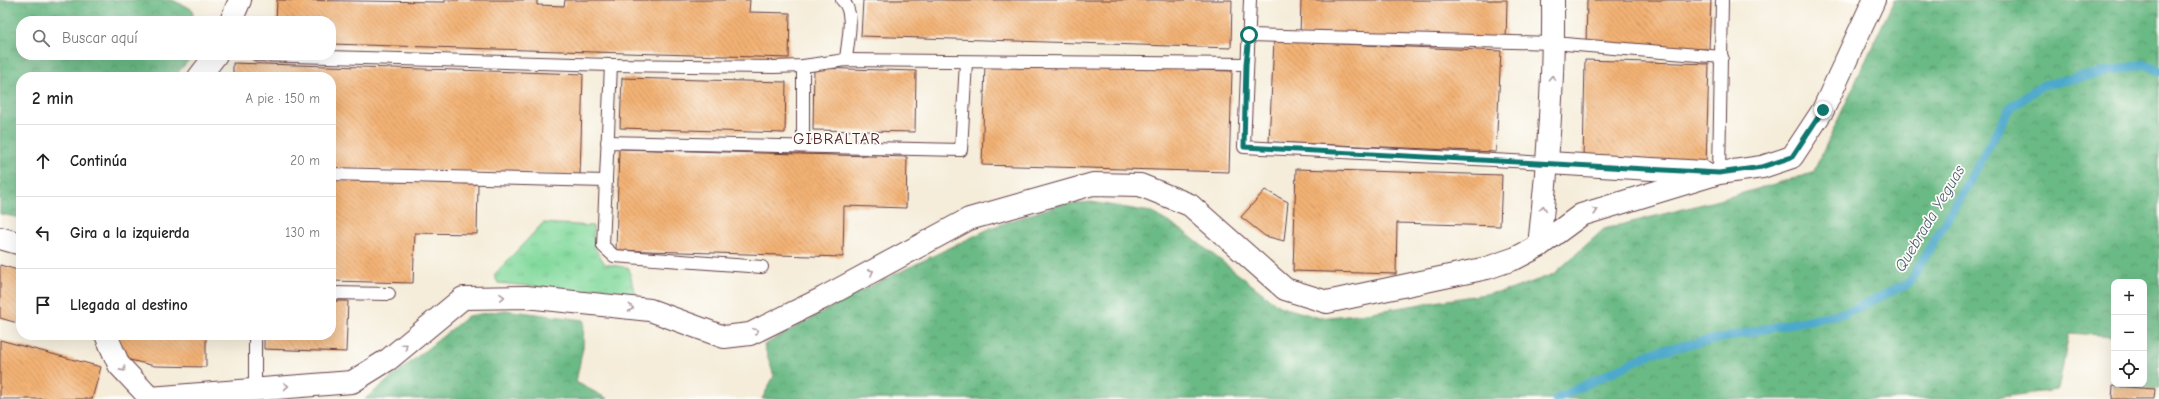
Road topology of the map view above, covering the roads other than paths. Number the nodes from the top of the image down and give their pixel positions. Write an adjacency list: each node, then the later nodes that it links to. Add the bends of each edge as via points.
1 (240, 0): 7 (street)
2 (842, 0): 13 (lane, via 847,4 850,18)
3 (1250, 0): 8 (lane)
4 (1553, 0): 9 (street)
5 (1722, 0): 11 (lane)
6 (1874, 0): 22 (street, via 1823,110 1792,157 1762,167)
7 (233, 16)
8 (1249, 35): 9 (lane); 15 (lane)
9 (1554, 43): 11 (lane); 21 (street, one-way to 9)
10 (336, 57): 16 (lane)
11 (1722, 58): 22 (lane)
12 (212, 60): 18 (street)
13 (846, 60): 14 (lane); 17 (lane)
14 (966, 62): 15 (lane); 20 (lane, via 961,150)
15 (1246, 64): 21 (lane, via 1244,147)
16 (611, 65): 17 (lane); 19 (lane)
17 (803, 66): 20 (lane)
18 (203, 72)
19 (607, 142): 20 (lane); 24 (lane)
20 (803, 145)
21 (1548, 163): 22 (street); 27 (street, one-way to 21)
22 (1719, 173): 27 (street, one-way to 22, via 1581,215)
23 (336, 174): 24 (lane)
24 (606, 181): 28 (lane, via 603,246 614,256)
25 (0, 238): 26 (street)
26 (16, 243)
27 (1539, 246): 33 (street, one-way to 27, via 352,382 389,360 463,298 526,297 650,310 724,337 750,334 823,298 969,219 1093,184 1140,185 1190,205 1285,289 1327,302 1487,268)
28 (762, 267)
29 (336, 293): 30 (lane)
30 (389, 294)
31 (108, 340): 34 (street, one-way to 34, via 119,365)
32 (255, 340): 33 (lane)
33 (255, 388): 34 (street)
34 (149, 398)

